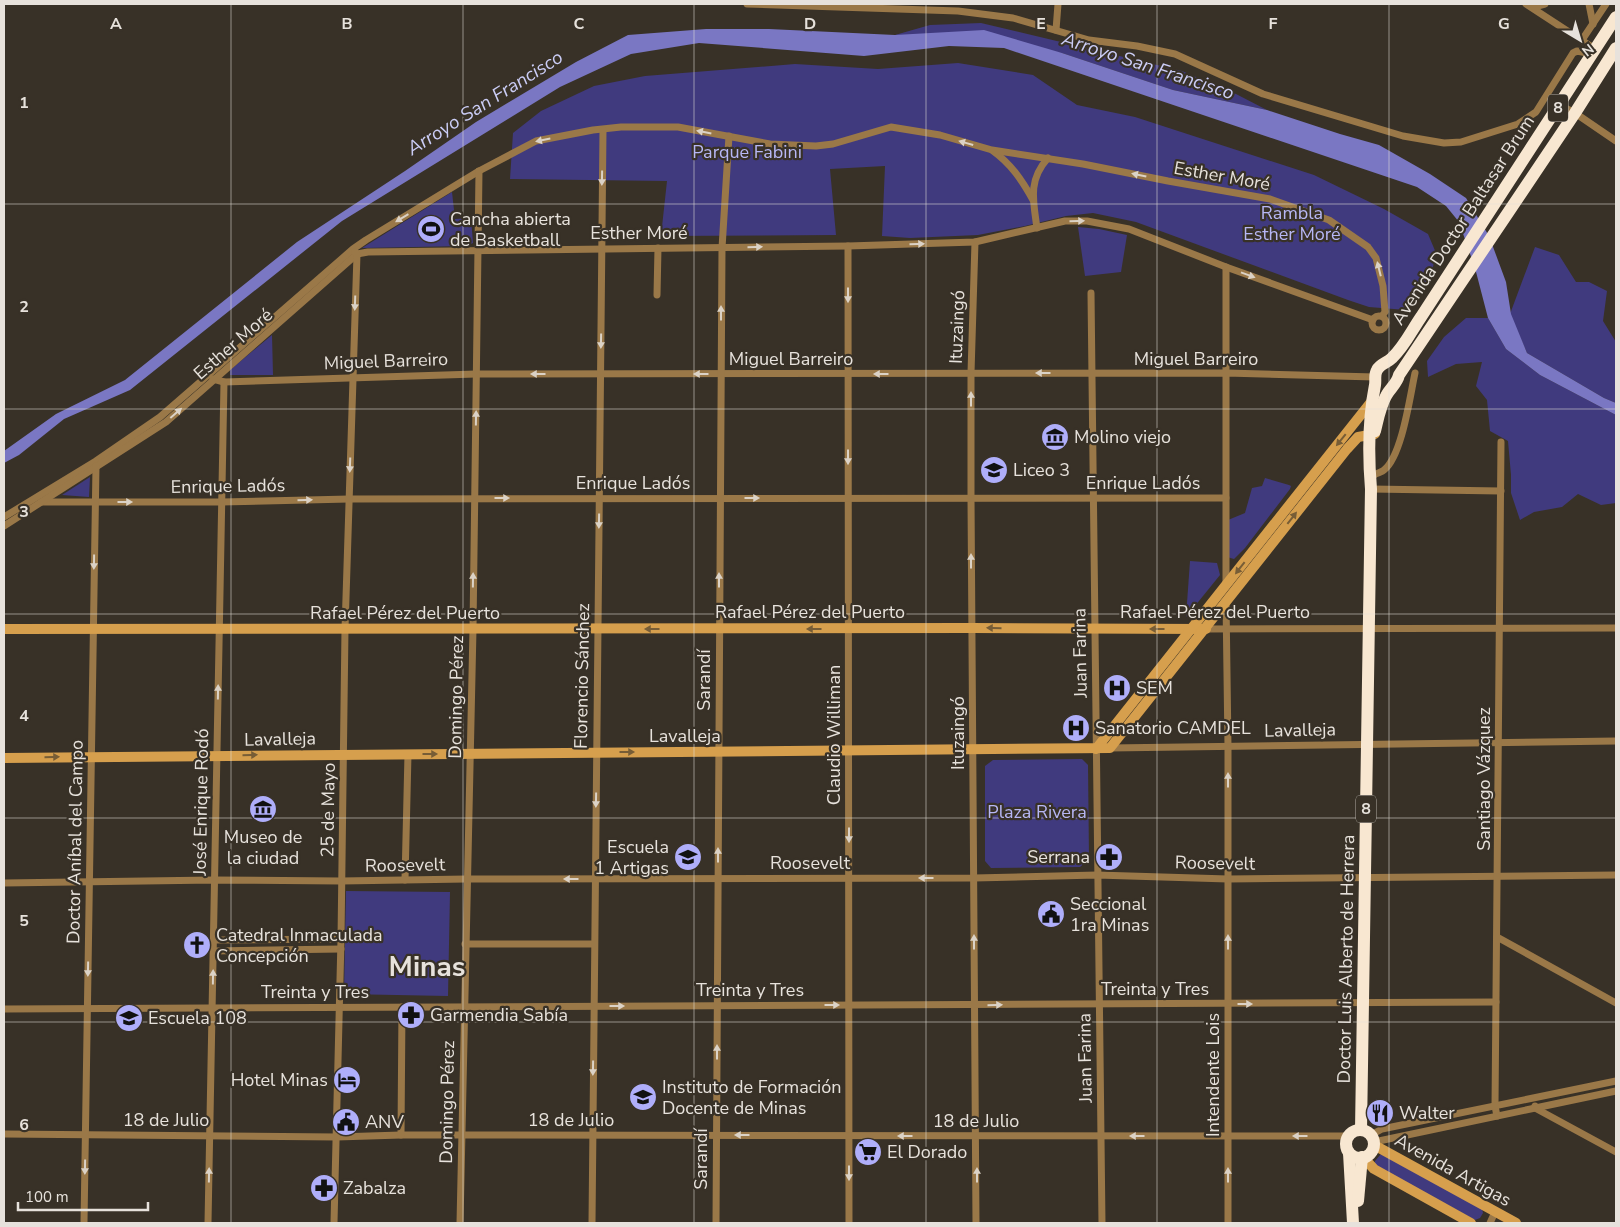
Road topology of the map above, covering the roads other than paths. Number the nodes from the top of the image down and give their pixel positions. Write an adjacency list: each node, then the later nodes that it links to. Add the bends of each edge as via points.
1 (747, 4): 7 (street)
2 (1058, 4): 10 (street)
3 (1545, 4): 6 (street)
4 (1589, 4): 9 (street)
5 (1606, 4): 9 (street)
6 (1531, 6): 11 (street)
7 (959, 8): 10 (street)
8 (1616, 17): 13 (highway, Avenida Doctor Baltasar Brum / 8)
9 (1593, 24): 11 (street)
10 (1056, 30): 13 (street, via 1089,40 1175,54 1263,94 1403,136 1444,143 1461,142 1518,124 1536,112 1573,53)
11 (1582, 40): 13 (street)
12 (1616, 48): 15 (highway, Avenida Doctor Baltasar Brum / 8)
13 (1594, 51): 14 (highway, Avenida Doctor Baltasar Brum / 8)
14 (1560, 105): 15 (street); 36 (highway, Avenida Doctor Baltasar Brum / 8, via 1398,352)
15 (1575, 113): 18 (street); 48 (highway, Avenida Doctor Baltasar Brum / 8)
16 (603, 130): 17 (street, Esther Moré, one-way to 16, via 678,127 621,126); 21 (street, Esther Moré, one-way to 21, via 536,141); 26 (street, Florencio Sánchez, one-way to 26)
17 (729, 136): 19 (street, Esther Moré, one-way to 17, via 940,135 891,126 816,146 770,144); 28 (street, Sarandí)
18 (1616, 141)
19 (992, 150): 20 (street, Esther Moré); 22 (street, Esther Moré, via 1004,159)
20 (1048, 158): 22 (street, Esther Moré, via 1035,179); 34 (street, Esther Moré, one-way to 20, via 1385,312 1383,286 1376,258 1368,247 1329,220 1270,199)
21 (479, 171): 29 (street, Domingo Pérez); 30 (street, Esther Moré, one-way to 30)
22 (1033, 200): 23 (street, Esther Moré)
23 (1037, 228): 24 (street, Esther Moré); 31 (street, Esther Moré, one-way to 31, via 1076,220 1129,229)
24 (975, 242): 25 (street, Esther Moré, one-way to 24); 43 (street, Ituzaingó)
25 (848, 246): 28 (street, Esther Moré, one-way to 25); 42 (street, Claudio Williman, one-way to 42)
26 (602, 248): 27 (street, Esther Moré); 29 (street, Esther Moré); 40 (street, Florencio Sánchez, one-way to 40)
27 (658, 248): 28 (street, Esther Moré); 33 (street)
28 (722, 248): 41 (street, Sarandí, one-way to 28)
29 (478, 250): 30 (street, Esther Moré); 39 (street, Domingo Pérez)
30 (355, 252): 45 (street, Esther Moré); 46 (street, 25 de Mayo, one-way to 46)
31 (1226, 267): 35 (street, Esther Moré, one-way to 35); 37 (street, Intendente Lois)
32 (1091, 293): 44 (street, Juan Farina)
33 (657, 295)
34 (1382, 316): 35 (street); 35 (street, via 1386,322 1383,329 1374,328)
35 (1372, 320)
36 (1385, 364): 47 (highway, 8, via 1379,366); 48 (highway, via 1394,366)
37 (1226, 373): 44 (street, Miguel Barreiro); 47 (street, Miguel Barreiro); 65 (street, Intendente Lois)
38 (1415, 373): 55 (street, via 1396,450 1384,471)
39 (476, 374): 40 (street, Miguel Barreiro, one-way to 39); 46 (street, Miguel Barreiro); 59 (street, Domingo Pérez, one-way to 39)
40 (600, 374): 41 (street, Miguel Barreiro, one-way to 40); 60 (street, Florencio Sánchez)
41 (721, 374): 42 (street, Miguel Barreiro); 61 (street, Sarandí)
42 (847, 374): 43 (street, Miguel Barreiro, one-way to 42); 62 (street, Claudio Williman, one-way to 62)
43 (971, 374): 44 (street, Miguel Barreiro, one-way to 43); 63 (street, Ituzaingó, one-way to 43)
44 (1092, 374): 64 (street, Juan Farina)
45 (212, 377): 49 (street, Miguel Barreiro); 53 (street, Esther Moré, via 166,422)
46 (353, 377): 49 (street, Miguel Barreiro); 58 (street, 25 de Mayo, one-way to 58)
47 (1375, 379): 48 (highway, via 1383,387); 50 (highway, Doctor Luis Alberto de Herrera / 8)
48 (1396, 380): 51 (highway, Doctor Luis Alberto de Herrera / 8, via 1387,393)
49 (224, 382): 68 (street, José Enrique Rodó)
50 (1371, 402): 51 (highway, Doctor Luis Alberto de Herrera / 8); 54 (main road, one-way to 54)
51 (1371, 435): 54 (main road, via 1358,438); 55 (highway, Doctor Luis Alberto de Herrera / 8); 56 (highway, Doctor Luis Alberto de Herrera / 8)
52 (1501, 442): 57 (street, Santiago Vázquez)
53 (96, 465): 66 (street, Esther Moré); 67 (street, Doctor Aníbal del Campo); 69 (street, Esther Moré)
54 (1325, 469): 71 (main road, one-way to 71); 72 (main road, one-way to 54)
55 (1374, 475): 56 (highway, Doctor Luis Alberto de Herrera / 8)
56 (1371, 489): 57 (street); 75 (highway, Doctor Luis Alberto de Herrera / 8)
57 (1501, 491): 76 (street, Santiago Vázquez)
58 (349, 498): 59 (street, Enrique Ladós); 68 (street, Enrique Ladós, one-way to 58); 81 (street, 25 de Mayo)
59 (474, 498): 60 (street, Enrique Ladós, one-way to 60); 82 (street, Domingo Pérez, one-way to 59)
60 (599, 498): 61 (street, Enrique Ladós); 83 (street, Florencio Sánchez, one-way to 83)
61 (720, 498): 62 (street, Enrique Ladós, one-way to 62); 84 (street, Sarandí, one-way to 61)
62 (848, 498): 63 (street, Enrique Ladós); 85 (street, Claudio Williman)
63 (971, 498): 64 (street, Enrique Ladós); 73 (street, Ituzaingó, one-way to 63)
64 (1093, 498): 65 (street, Enrique Ladós); 86 (street, Juan Farina)
65 (1226, 498): 71 (street, Intendente Lois)
66 (41, 502): 67 (street, Enrique Ladós); 70 (street, Esther Moré)
67 (95, 502): 68 (street, Enrique Ladós, one-way to 68); 79 (street, Doctor Aníbal del Campo, one-way to 79)
68 (221, 502): 80 (street, José Enrique Rodó)
69 (4, 517)
70 (4, 526)
71 (1226, 586): 72 (street, Intendente Lois); 87 (main road)
72 (1226, 603): 74 (street, Intendente Lois); 88 (main road)
73 (972, 628): 85 (main road, Rafael Pérez del Puerto); 86 (main road, Rafael Pérez del Puerto, one-way to 73); 95 (street, Ituzaingó)
74 (1226, 628): 75 (street, Rafael Pérez del Puerto); 88 (street, Rafael Pérez del Puerto); 92 (street, Intendente Lois)
75 (1369, 628): 76 (street, Rafael Pérez del Puerto); 91 (highway, Doctor Luis Alberto de Herrera / 8)
76 (1500, 628): 77 (street, Rafael Pérez del Puerto); 90 (street, Santiago Vázquez)
77 (1616, 628)
78 (4, 629): 79 (main road, Rafael Pérez del Puerto)
79 (93, 629): 80 (main road, Rafael Pérez del Puerto); 103 (street, Doctor Aníbal del Campo)
80 (219, 629): 81 (main road, Rafael Pérez del Puerto); 102 (street, José Enrique Rodó, one-way to 80)
81 (345, 629): 82 (main road, Rafael Pérez del Puerto); 101 (street, 25 de Mayo)
82 (472, 629): 83 (main road, Rafael Pérez del Puerto); 100 (street, Domingo Pérez)
83 (598, 629): 84 (main road, Rafael Pérez del Puerto, one-way to 83); 98 (street, Florencio Sánchez)
84 (719, 629): 85 (main road, Rafael Pérez del Puerto, one-way to 84); 97 (street, Sarandí)
85 (849, 629): 96 (street, Claudio Williman)
86 (1094, 629): 87 (main road, Rafael Pérez del Puerto, one-way to 86); 94 (street, Juan Farina)
87 (1192, 629): 88 (main road, Rafael Pérez del Puerto); 94 (main road)
88 (1206, 629): 93 (main road)
89 (1616, 741): 90 (street, Lavalleja)
90 (1498, 742): 91 (street, Lavalleja); 111 (street, Santiago Vázquez)
91 (1367, 745): 92 (street, Lavalleja); 107 (highway, Doctor Luis Alberto de Herrera / 8)
92 (1228, 747): 93 (street, Lavalleja); 114 (street, Intendente Lois, one-way to 92)
93 (1110, 748): 94 (main road, Lavalleja)
94 (1096, 749): 95 (main road, Lavalleja); 105 (street, Juan Farina)
95 (973, 750): 96 (main road, Lavalleja); 110 (street, Ituzaingó)
96 (849, 751): 97 (main road, Lavalleja); 109 (street, Claudio Williman, one-way to 109)
97 (718, 752): 98 (main road, Lavalleja, one-way to 97); 108 (street, Sarandí, one-way to 97)
98 (596, 753): 100 (main road, Lavalleja); 113 (street, Florencio Sánchez, one-way to 113)
99 (408, 754): 100 (main road, Lavalleja, one-way to 100); 101 (main road, Lavalleja); 116 (street)
100 (470, 754): 112 (street, Domingo Pérez)
101 (344, 755): 102 (main road, Lavalleja, one-way to 101); 117 (street, 25 de Mayo)
102 (217, 756): 103 (main road, Lavalleja); 115 (street, José Enrique Rodó)
103 (91, 757): 104 (main road, Lavalleja, one-way to 103); 118 (street, Doctor Aníbal del Campo)
104 (4, 758)
105 (1097, 875): 110 (street, Roosevelt); 114 (street, Roosevelt); 129 (street, Juan Farina)
106 (1616, 875): 111 (street, Roosevelt)
107 (1365, 877): 111 (street, Roosevelt); 114 (street, Roosevelt); 131 (highway, Doctor Luis Alberto de Herrera / 8)
108 (718, 878): 109 (street, Roosevelt); 113 (street, Roosevelt); 137 (street, Sarandí)
109 (849, 878): 110 (street, Roosevelt, one-way to 109); 132 (street, Claudio Williman)
110 (974, 878): 133 (street, Ituzaingó, one-way to 110)
111 (1498, 878): 120 (street, Santiago Vázquez)
112 (466, 879): 113 (street, Roosevelt, one-way to 112); 116 (street, Roosevelt); 123 (street, Domingo Pérez)
113 (595, 879): 124 (street, Florencio Sánchez)
114 (1228, 879): 130 (street, Intendente Lois, one-way to 114)
115 (214, 880): 117 (street, Roosevelt); 118 (street, Roosevelt); 121 (street, José Enrique Rodó)
116 (405, 880): 117 (street, Roosevelt)
117 (341, 881): 122 (street, 25 de Mayo)
118 (90, 882): 119 (street, Roosevelt); 140 (street, Doctor Aníbal del Campo, one-way to 140)
119 (4, 883)
120 (1497, 938): 127 (street, Santiago Vázquez); 128 (street)
121 (214, 940): 122 (street); 126 (street, José Enrique Rodó)
122 (341, 940): 125 (street, 25 de Mayo)
123 (465, 944): 124 (street); 135 (street, Domingo Pérez)
124 (594, 944): 136 (street, Florencio Sánchez)
125 (341, 949): 126 (street); 134 (street, 25 de Mayo)
126 (214, 951): 138 (street, José Enrique Rodó, one-way to 126)
127 (1496, 1002): 131 (street, Treinta y Tres); 145 (street, Santiago Vázquez)
128 (1616, 1002)
129 (1099, 1004): 130 (street, Treinta y Tres); 133 (street, Treinta y Tres, one-way to 129); 158 (street, Juan Farina)
130 (1228, 1004): 131 (street, Treinta y Tres, one-way to 131); 159 (street, Intendente Lois)
131 (1363, 1004): 161 (highway, Doctor Luis Alberto de Herrera / 8)
132 (849, 1005): 133 (street, Treinta y Tres); 137 (street, Treinta y Tres, one-way to 132); 154 (street, Claudio Williman)
133 (974, 1005): 157 (street, Ituzaingó)
134 (339, 1006): 138 (street, Treinta y Tres); 139 (street, Treinta y Tres); 156 (street, 25 de Mayo)
135 (464, 1006): 136 (street, Treinta y Tres); 139 (street, Treinta y Tres); 151 (street, Domingo Pérez)
136 (594, 1006): 137 (street, Treinta y Tres, one-way to 137); 152 (street, Florencio Sánchez, one-way to 152)
137 (717, 1006): 153 (street, Sarandí, one-way to 137)
138 (212, 1007): 140 (street, Treinta y Tres); 155 (street, José Enrique Rodó)
139 (402, 1007): 150 (street)
140 (88, 1008): 141 (street, Treinta y Tres); 149 (street, Doctor Aníbal del Campo)
141 (4, 1009)
142 (1616, 1081): 144 (street)
143 (1616, 1091): 146 (street)
144 (1534, 1098): 145 (street); 146 (street)
145 (1495, 1106): 147 (street, Santiago Vázquez); 161 (street, via 1382,1129)
146 (1535, 1108): 147 (street); 162 (street)
147 (1497, 1116): 161 (street)
148 (4, 1134): 149 (street, 18 de Julio)
149 (85, 1135): 155 (street, 18 de Julio); 166 (street, Doctor Aníbal del Campo, one-way to 166)
150 (401, 1135): 151 (street, 18 de Julio); 156 (street, 18 de Julio)
151 (462, 1135): 152 (street, 18 de Julio); 169 (street, Domingo Pérez)
152 (592, 1135): 153 (street, 18 de Julio); 170 (street, Florencio Sánchez)
153 (716, 1135): 154 (street, 18 de Julio, one-way to 153); 171 (street, Sarandí)
154 (849, 1135): 157 (street, 18 de Julio, one-way to 154); 172 (street, Claudio Williman, one-way to 172)
155 (210, 1136): 156 (street, 18 de Julio); 167 (street, José Enrique Rodó, one-way to 155)
156 (337, 1136): 168 (street, 25 de Mayo)
157 (977, 1136): 158 (street, 18 de Julio); 173 (street, Ituzaingó, one-way to 157)
158 (1100, 1136): 159 (street, 18 de Julio, one-way to 158); 174 (street, Juan Farina)
159 (1228, 1136): 160 (street, 18 de Julio, one-way to 159); 175 (street, Intendente Lois, one-way to 159)
160 (1348, 1136): 161 (highway, via 1356,1130); 163 (highway, via 1346,1145)
161 (1370, 1138): 164 (highway, via 1370,1153); 165 (main road, Avenida Artigas)
162 (1616, 1152)
163 (1349, 1153): 164 (highway); 176 (highway)
164 (1362, 1157): 176 (highway); 177 (main road, via 1374,1169)
165 (1495, 1212): 178 (street); 179 (main road, Avenida Artigas)
166 (84, 1223)
167 (208, 1223)
168 (334, 1223)
169 (460, 1223)
170 (592, 1223)
171 (716, 1223)
172 (849, 1223)
173 (976, 1223)
174 (1102, 1223)
175 (1228, 1223)
176 (1354, 1223)
177 (1471, 1223)
178 (1490, 1223)
179 (1516, 1223)

